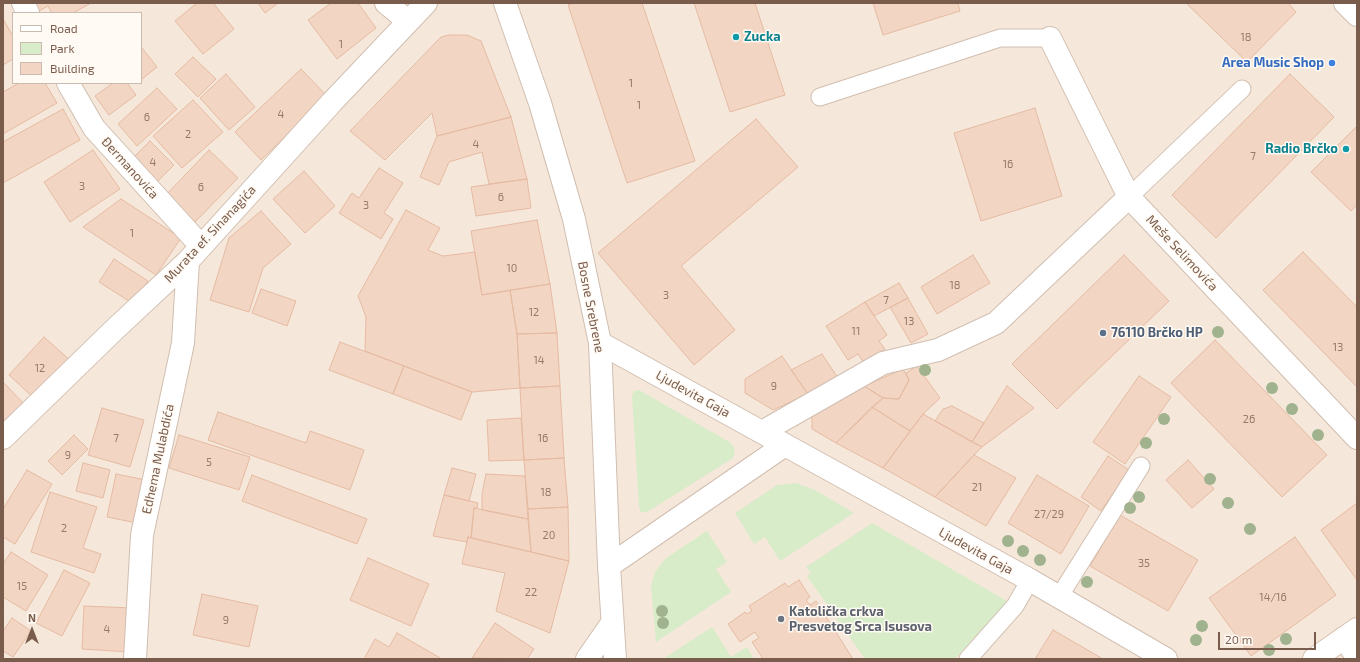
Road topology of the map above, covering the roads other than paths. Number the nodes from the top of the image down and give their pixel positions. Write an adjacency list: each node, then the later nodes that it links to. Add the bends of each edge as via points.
1 (22, 3): 6 (street)
2 (386, 3): 8 (street)
3 (426, 3): 8 (street)
4 (504, 3): 15 (street, Bosne Srebrene, via 540,103 572,212)
5 (1345, 3): 7 (street)
6 (27, 12)
7 (1357, 15)
8 (408, 21): 14 (street, Murata ef. Sinanagića)
9 (1050, 38): 12 (lane, via 1000,38); 13 (street, Meše Selimovića)
10 (69, 84): 14 (street, Đermanovića, via 94,128)
11 (1242, 89): 13 (lane)
12 (820, 97)
13 (1129, 197): 16 (street, via 996,322 938,350 883,363); 18 (street, Meše Selimovića)
14 (194, 253): 17 (street, Murata ef. Sinanagića); 27 (street, Edhema Mulabdića, via 183,343 142,535)
15 (600, 343): 16 (street, Ljudevita Gaja); 21 (street, Bosne Srebrene)
16 (762, 432): 19 (street, Ljudevita Gaja)
17 (3, 438)
18 (1357, 438)
19 (785, 446): 21 (street); 22 (street, Ljudevita Gaja)
20 (1141, 466): 23 (lane)
21 (609, 566): 24 (street, Bosne Srebrene)
22 (1030, 580): 23 (street, Ljudevita Gaja); 30 (lane, via 1015,606)
23 (1059, 597): 31 (street, Ljudevita Gaja)
24 (612, 623): 28 (street); 29 (street, Bosne Srebrene)
25 (1351, 633): 26 (street); 32 (street)
26 (1357, 657)
27 (135, 659)
28 (587, 659)
29 (615, 659)
30 (968, 659)
31 (1166, 659)
32 (1314, 659)

